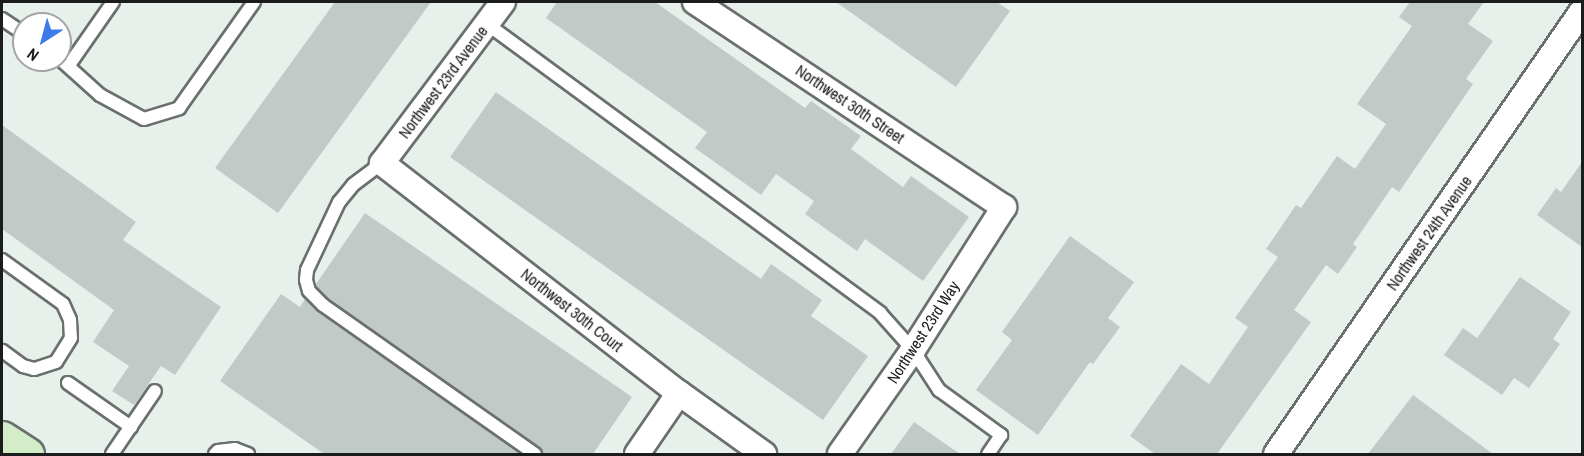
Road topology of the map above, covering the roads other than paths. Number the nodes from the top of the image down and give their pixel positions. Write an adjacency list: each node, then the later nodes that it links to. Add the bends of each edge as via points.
1 (113, 2): 7 (lane)
2 (254, 2): 8 (lane, via 178,108 144,119 100,95)
3 (503, 2): 6 (street, Northwest 23rd Avenue)
4 (695, 2): 10 (street, Northwest 30th Street)
5 (1582, 11): 26 (street, Northwest 24th Avenue)
6 (487, 24): 9 (street, Northwest 23rd Avenue); 12 (lane, via 880,313)
7 (72, 52)
8 (72, 69)
9 (382, 163): 16 (street, Northwest 30th Court); 21 (lane, via 353,185 339,202 307,270 309,291 323,305)
10 (1004, 207): 12 (street, Northwest 23rd Way)
11 (2, 260): 13 (lane, via 63,303 70,320 71,338 56,362 34,369)
12 (913, 350): 24 (street, Northwest 23rd Way); 25 (lane, via 939,390 1001,435)
13 (2, 351)
14 (68, 383): 17 (lane)
15 (155, 391): 17 (lane)
16 (679, 393): 22 (street); 23 (street, Northwest 30th Court)
17 (131, 427): 18 (lane)
18 (112, 454)
19 (215, 454): 20 (lane, via 235,449)
20 (248, 454)
21 (535, 454)
22 (637, 454)
23 (764, 454)
24 (840, 454)
25 (988, 454)
26 (1276, 454)

